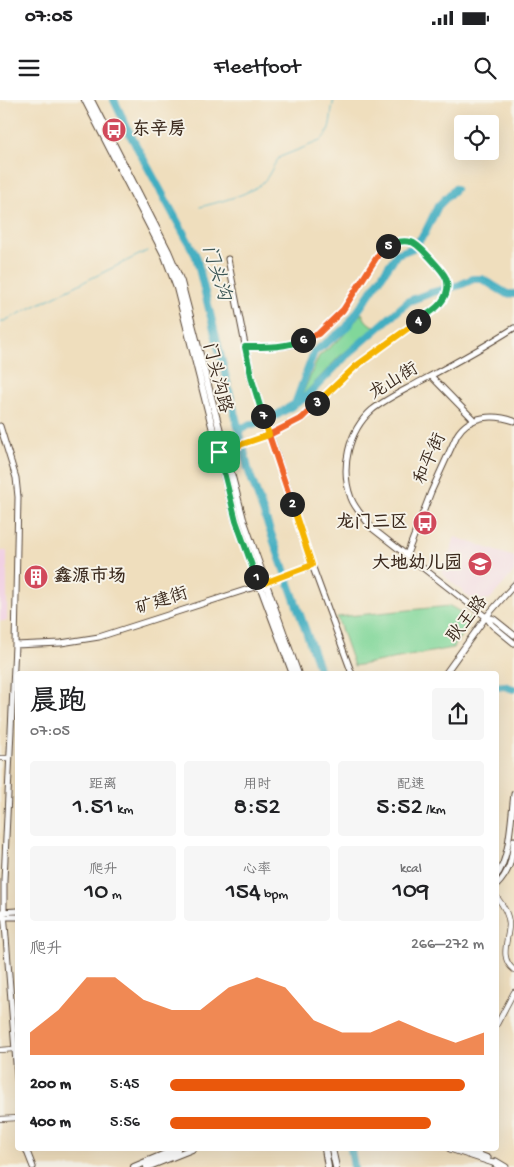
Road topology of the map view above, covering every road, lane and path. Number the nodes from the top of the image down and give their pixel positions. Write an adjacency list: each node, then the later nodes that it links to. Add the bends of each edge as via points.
1 (85, 100): 11 (main road, 门头沟路, via 177,288)
2 (90, 100): 11 (main road, 门头沟路, via 181,282)
3 (228, 260): 5 (street)
4 (514, 328): 6 (street, 龙山街)
5 (245, 347): 10 (street); 10 (street, via 293,345 318,334 343,310 382,249 398,241 413,242 445,277 448,286 440,305 356,366 302,418)
6 (431, 376): 7 (street); 12 (street, 龙山街, via 372,411 358,426 346,467 351,499 373,528)
7 (474, 420): 8 (street, via 497,417); 12 (street, 和平街, via 457,434)
8 (514, 422)
9 (0, 426): 20 (street, via 16,478 18,497)
10 (269, 435): 11 (street); 13 (street)
11 (222, 451): 14 (main road, 门头沟路, via 243,519); 15 (main road, 门头沟路, via 236,521)
12 (407, 554): 17 (street, 龙山街)
13 (312, 565): 14 (street, 矿建街); 23 (street)
14 (269, 582): 15 (street, 矿建街); 22 (main road, 门头沟路)
15 (259, 585): 20 (street, 矿建街, via 99,637); 21 (main road, 门头沟路)
16 (514, 585): 17 (street, 耿王路)
17 (486, 617): 18 (street, 龙山街, via 494,619); 19 (street, 龙山街); 24 (street, 耿王路)
18 (514, 635)
19 (514, 643)
20 (15, 645): 26 (street)
21 (292, 671)
22 (297, 671)
23 (351, 671)
24 (448, 671)
25 (0, 758): 26 (street)
26 (9, 758): 33 (street)
27 (514, 794): 29 (street, via 506,855)
28 (514, 840): 30 (street, via 511,862)
29 (499, 873)
30 (499, 883)
31 (499, 900): 35 (street, via 509,924 506,959)
32 (15, 912): 33 (street)
33 (2, 914): 34 (street); 38 (street)
34 (15, 916)
35 (514, 970)
36 (514, 992): 37 (street)
37 (499, 1020)
38 (14, 1049): 39 (street); 40 (street)
39 (0, 1050)
40 (15, 1059)
41 (15, 1118): 42 (street)
42 (0, 1120)
43 (27, 1151): 50 (street)
44 (173, 1151): 51 (main road)
45 (187, 1151): 52 (main road)
46 (325, 1151): 53 (main road)
47 (332, 1151): 54 (main road)
48 (456, 1151): 55 (street)
49 (470, 1151): 56 (street)
50 (33, 1167)
51 (134, 1167)
52 (148, 1167)
53 (328, 1167)
54 (336, 1167)
55 (499, 1167)
56 (506, 1167)

